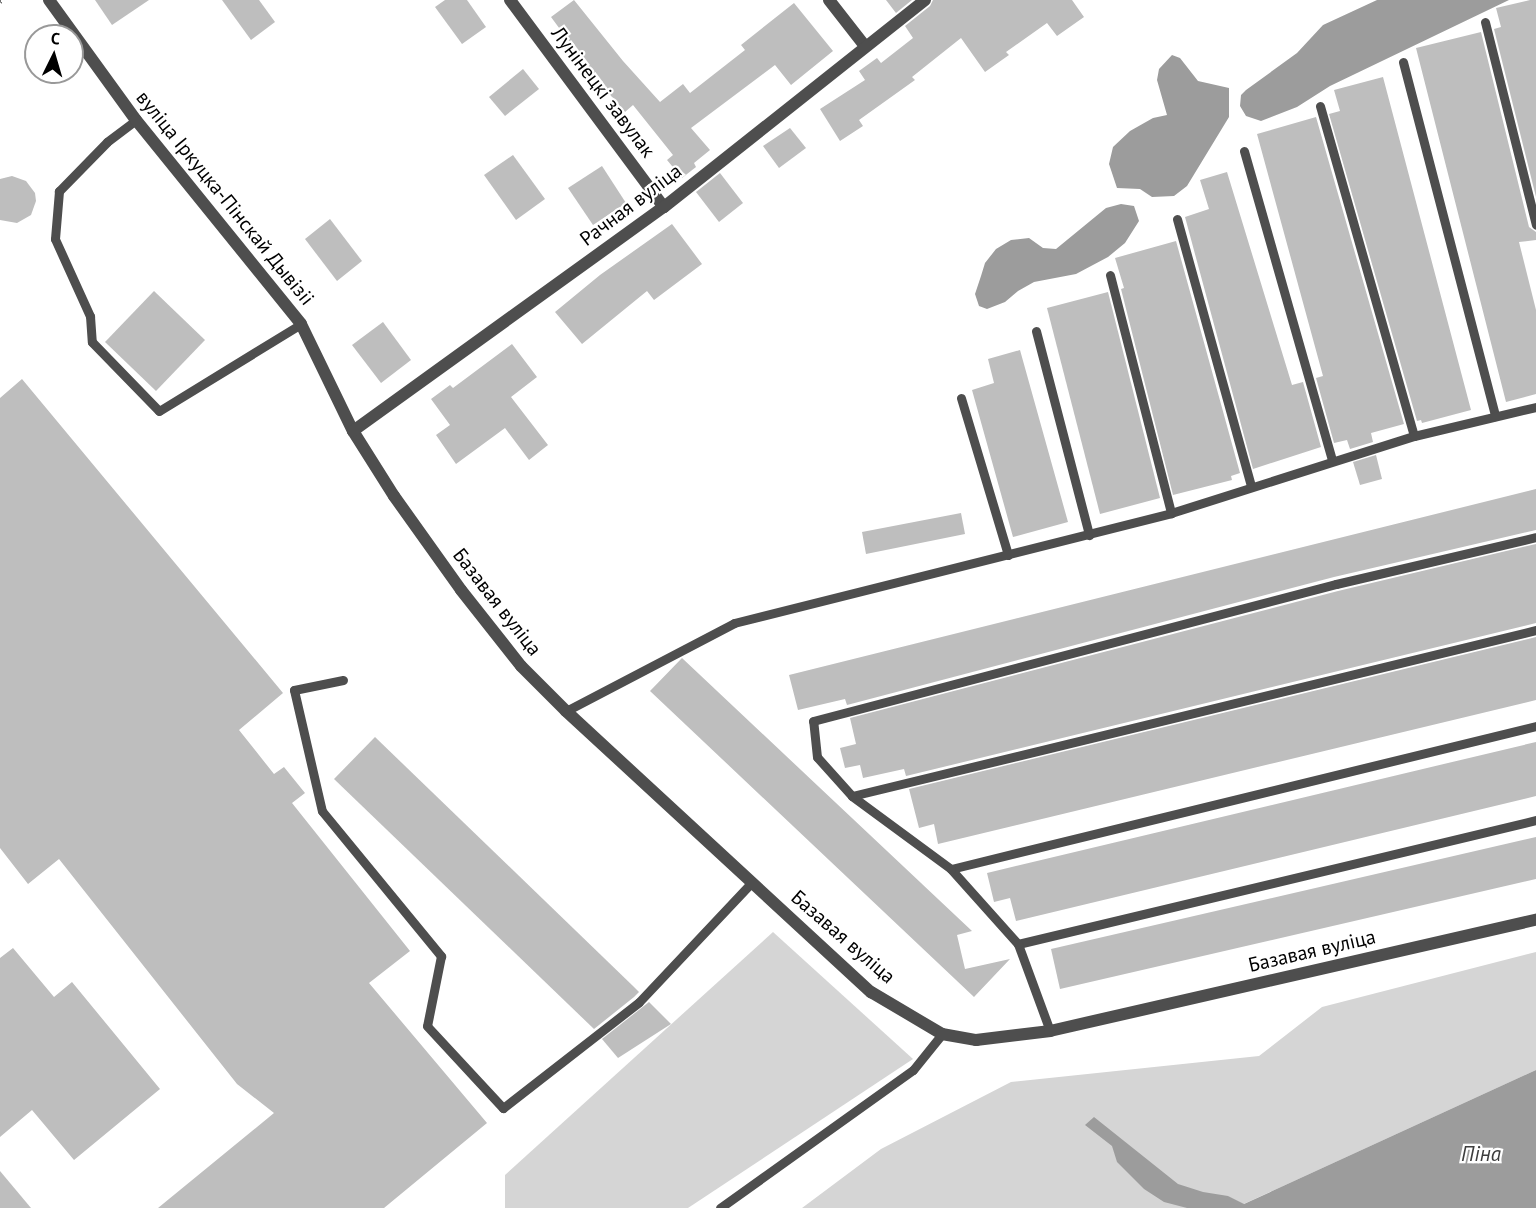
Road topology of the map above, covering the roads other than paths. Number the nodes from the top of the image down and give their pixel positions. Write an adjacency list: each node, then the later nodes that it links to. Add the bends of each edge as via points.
1 (49, 0): 9 (street, вуліца Іркуцка-Пінскай Дывізіі)
2 (510, 0): 11 (street, Лунінецкі завулак)
3 (829, 0): 6 (street)
4 (925, 0): 6 (street, Рачная вуліца)
5 (1485, 22): 13 (lane)
6 (865, 46): 11 (street, Рачная вуліца)
7 (1403, 62): 19 (lane)
8 (1320, 106): 21 (lane)
9 (136, 120): 15 (street, вуліца Іркуцка-Пінскай Дывізіі); 15 (lane, via 107,142 59,191 55,238 90,316 92,342 159,411)
10 (1244, 151): 22 (lane)
11 (664, 207): 20 (street, Рачная вуліца)
12 (1177, 219): 23 (lane)
13 (1536, 225)
14 (1110, 275): 24 (lane)
15 (301, 324): 20 (street, вуліца Іркуцка-Пінскай Дывізіі)
16 (1036, 331): 25 (lane)
17 (962, 398): 27 (lane)
18 (1536, 406): 19 (lane)
19 (1495, 416): 21 (lane)
20 (353, 431): 30 (street, Базавая вуліца, via 461,590 521,666)
21 (1414, 436): 22 (lane)
22 (1332, 460): 23 (lane)
23 (1251, 486): 24 (lane)
24 (1171, 513): 25 (lane)
25 (1089, 535): 27 (lane)
26 (1536, 537): 32 (lane, via 1336,584 813,721 817,758)
27 (1008, 555): 30 (lane, via 734,623)
28 (1536, 630): 32 (lane)
29 (343, 680): 35 (lane, via 294,690 322,811 441,957 427,1026 502,1108 639,1002)
30 (566, 711): 35 (street, Базавая вуліца)
31 (1536, 726): 34 (lane)
32 (852, 796): 34 (lane)
33 (1536, 819): 37 (lane)
34 (951, 869): 37 (lane)
35 (751, 883): 39 (street, Базавая вуліца, via 871,992)
36 (1536, 920): 38 (street, Базавая вуліца)
37 (1018, 944): 38 (lane)
38 (1050, 1031): 39 (street, Базавая вуліца, via 976,1040)
39 (942, 1034): 40 (lane, via 913,1070)
40 (720, 1208)

